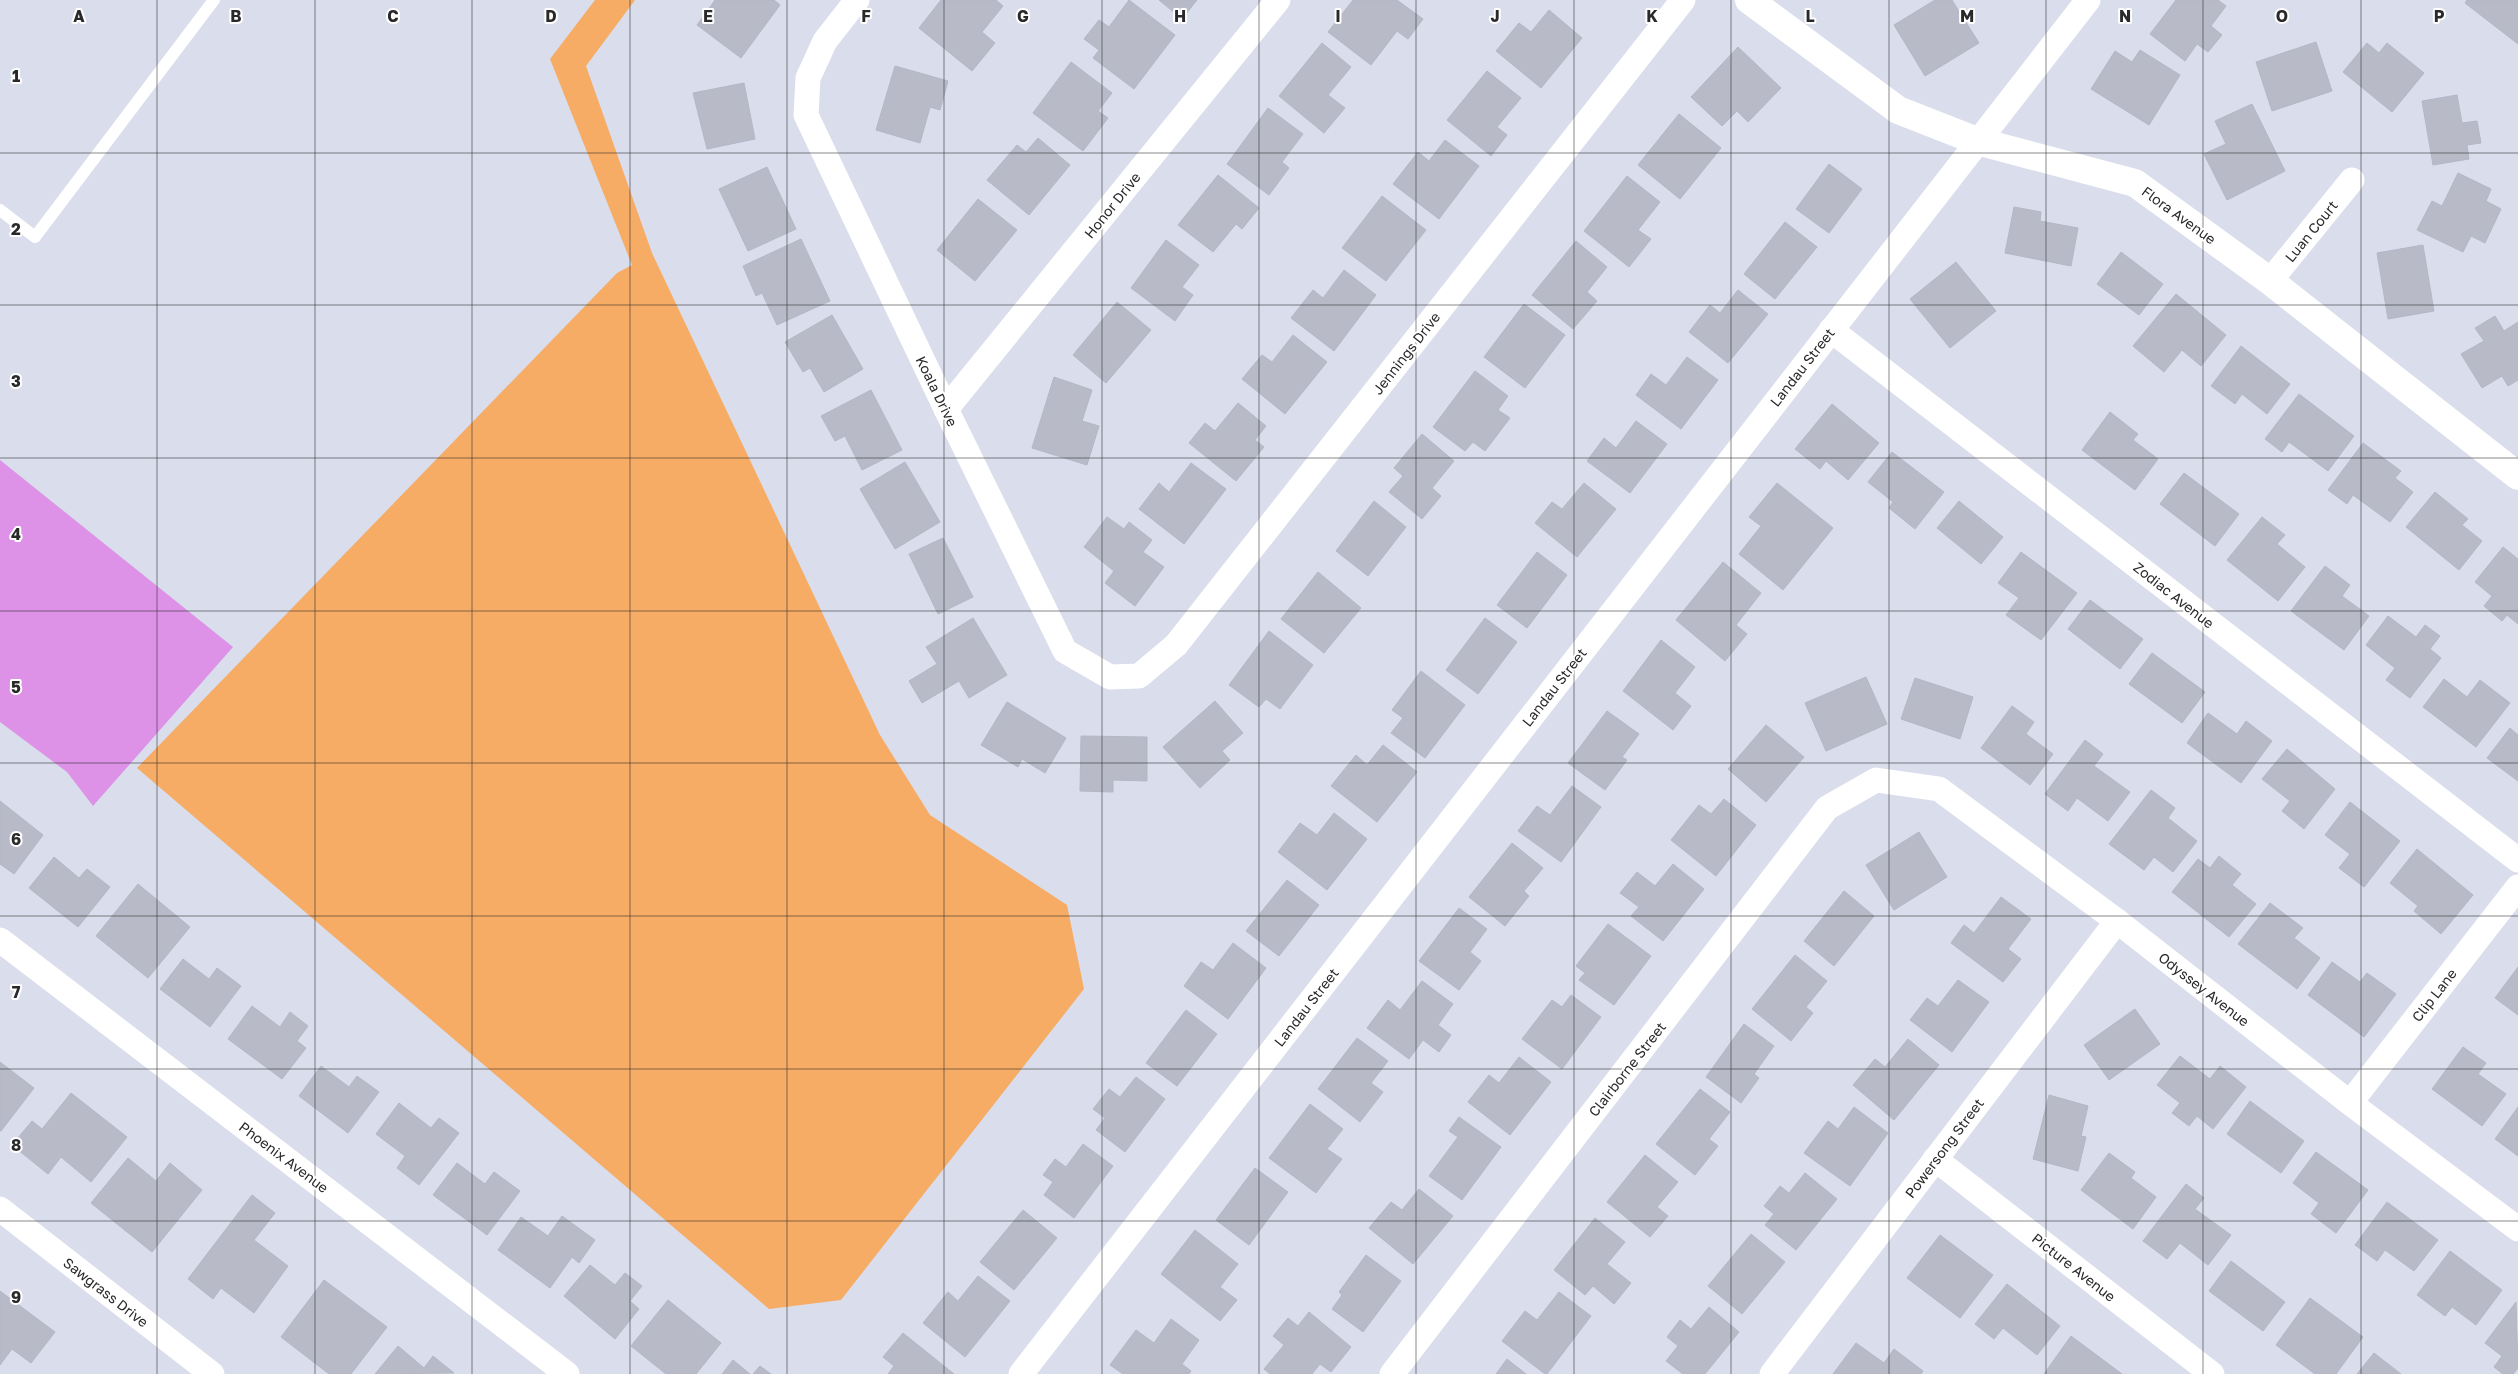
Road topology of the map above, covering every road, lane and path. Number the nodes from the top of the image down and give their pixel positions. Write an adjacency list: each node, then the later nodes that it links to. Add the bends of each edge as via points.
1 (214, 0): 9 (lane, via 35,237)
2 (857, 0): 12 (street, Koala Drive, via 825,41 808,78 806,115)
3 (1278, 0): 12 (street, Honor Drive)
4 (1684, 0): 14 (street, Jennings Drive, via 1176,645 1139,676)
5 (1749, 0): 7 (street, Flora Avenue, via 1898,110)
6 (2088, 0): 7 (street, Landau Street)
7 (1978, 141): 10 (street, Flora Avenue, via 2135,184); 11 (street, Landau Street)
8 (2352, 180): 10 (street, Luan Court)
9 (0, 210)
10 (2270, 281): 13 (street, Flora Avenue)
11 (1831, 330): 16 (street, Zodiac Avenue); 26 (street, Landau Street)
12 (946, 409): 14 (street, Koala Drive, via 1065,651)
13 (2518, 476)
14 (1110, 677)
15 (1876, 780): 18 (street, Odyssey Avenue, via 1939,789); 27 (street, Clairborne Street, via 1827,808)
16 (2518, 860)
17 (2518, 887): 20 (street, Clip Lane)
18 (2117, 921): 20 (street, Odyssey Avenue); 21 (street, Powersong Street)
19 (0, 940): 25 (street, Phoenix Avenue)
20 (2350, 1103): 23 (street, Odyssey Avenue)
21 (1936, 1159): 28 (street, Powersong Street); 29 (street, Picture Avenue)
22 (0, 1209): 24 (street, Sawgrass Drive)
23 (2518, 1229)
24 (212, 1374)
25 (567, 1374)
26 (1021, 1374)
27 (1392, 1374)
28 (1772, 1374)
29 (2212, 1374)

